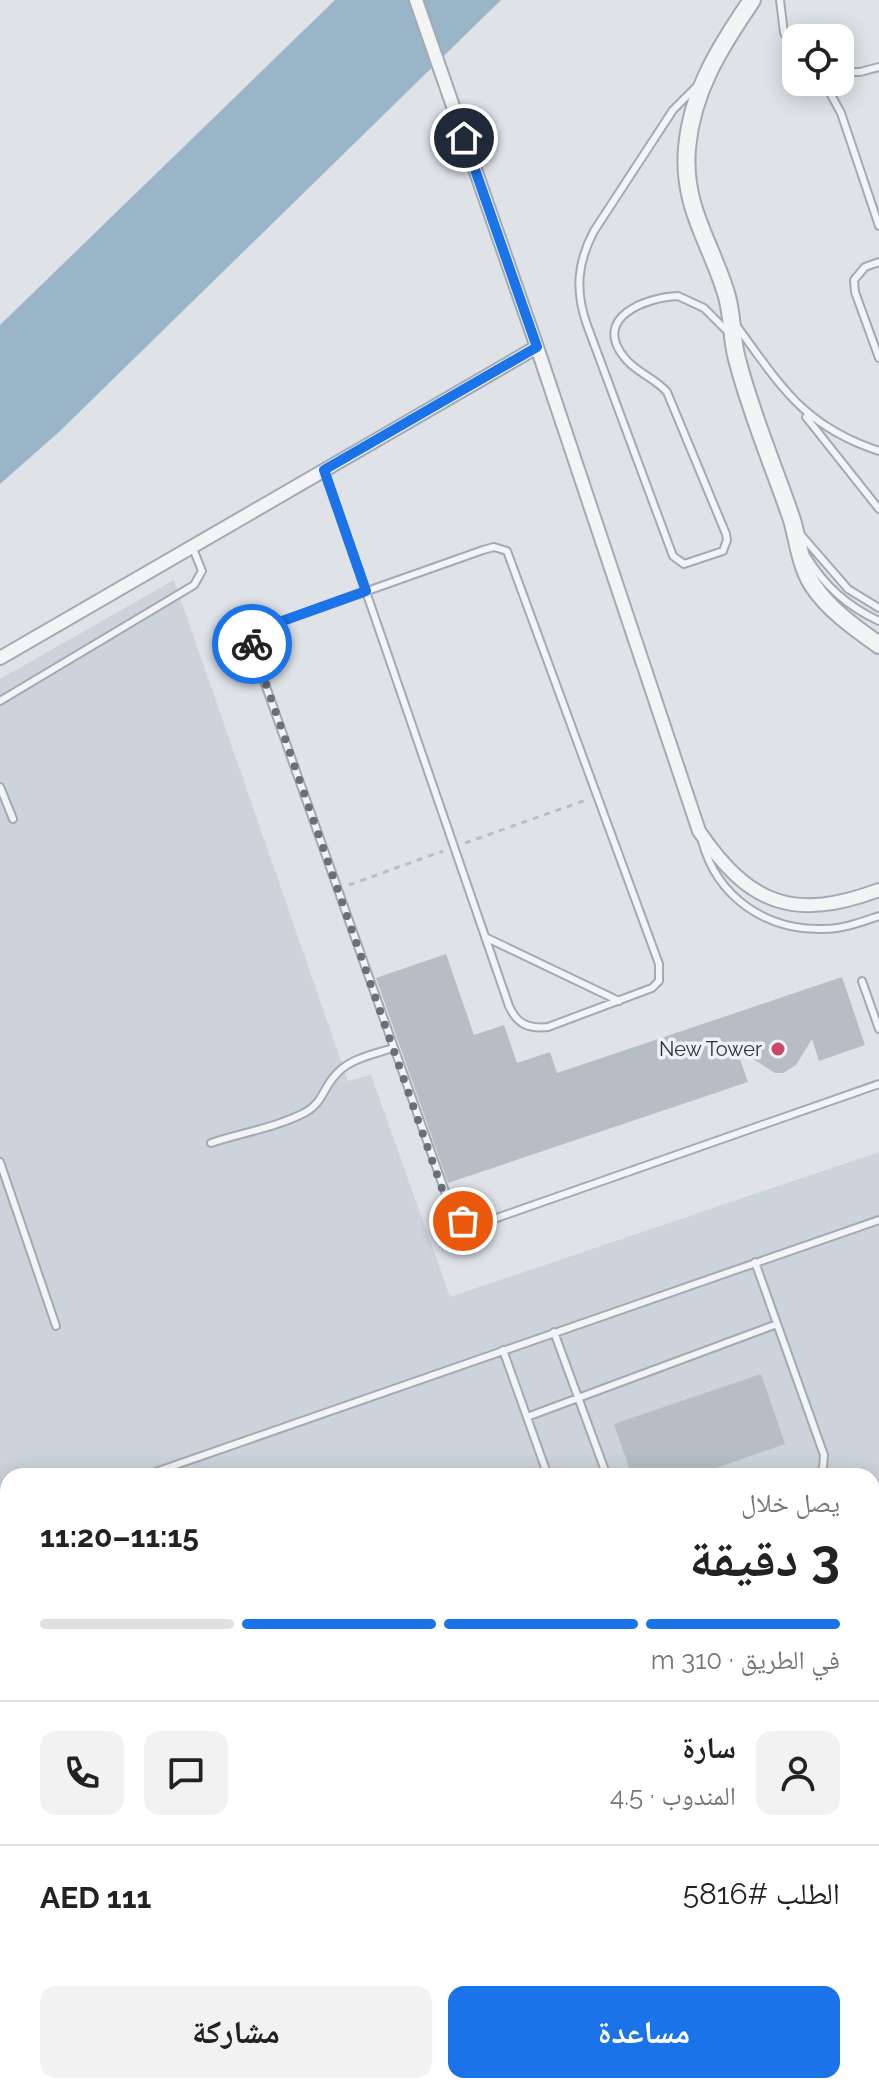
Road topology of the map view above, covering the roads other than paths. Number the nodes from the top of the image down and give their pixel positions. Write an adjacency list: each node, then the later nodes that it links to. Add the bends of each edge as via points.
1 (416, 0): 13 (street)
2 (752, 0): 7 (street)
3 (780, 0): 4 (lane)
4 (783, 24)
5 (879, 67): 6 (lane)
6 (854, 72)
7 (703, 81): 11 (street, via 687,147 687,177 691,207); 12 (lane, via 673,110 594,231 582,258 578,287 587,325 673,556 684,564 723,551 726,534 667,392 624,358 616,327 630,308 678,296 704,308)
8 (832, 96): 9 (lane)
9 (879, 226)
10 (879, 262): 14 (lane, via 865,267 854,280)
11 (732, 319): 12 (street); 15 (lane)
12 (733, 337): 19 (street)
13 (537, 347): 17 (street); 30 (street)
14 (879, 358)
15 (802, 410): 16 (lane, via 831,431); 18 (lane)
16 (879, 451)
17 (324, 470): 20 (street); 21 (lane)
18 (879, 509)
19 (795, 532): 22 (lane, via 848,589); 23 (lane, via 822,581); 25 (street, via 812,584)
20 (192, 546): 26 (street); 27 (lane, via 202,571 194,585)
21 (366, 591): 33 (lane); 35 (lane, via 483,550 507,551 659,964 659,981 652,988); 37 (lane, via 260,629 251,642)
22 (876, 607): 23 (lane)
23 (868, 616): 24 (lane)
24 (879, 621)
25 (879, 645)
26 (0, 658)
27 (0, 701)
28 (0, 787): 29 (lane)
29 (13, 819)
30 (699, 831): 31 (street, via 735,877 767,897 822,906); 32 (lane, via 723,885 763,917 793,927 825,929)
31 (879, 890)
32 (879, 916)
33 (485, 937): 35 (lane); 35 (lane, via 509,1006 522,1024 548,1027)
34 (862, 981): 36 (lane)
35 (619, 1001)
36 (879, 1029)
37 (393, 1048): 38 (lane, via 447,1203 453,1214 475,1223); 39 (lane, via 343,1067 306,1112)
38 (879, 1084)
39 (211, 1143)
40 (0, 1162): 41 (lane)
41 (3, 1178): 45 (lane)
42 (879, 1220): 43 (lane)
43 (755, 1262): 44 (lane); 46 (lane)
44 (777, 1324): 48 (lane); 53 (lane, via 824,1455)
45 (56, 1326)
46 (554, 1332): 47 (lane); 48 (lane)
47 (503, 1350): 49 (lane); 50 (lane)
48 (578, 1398): 49 (lane); 52 (lane)
49 (527, 1417): 51 (lane)
50 (167, 1468)
51 (545, 1468)
52 (604, 1468)
53 (820, 1468)

